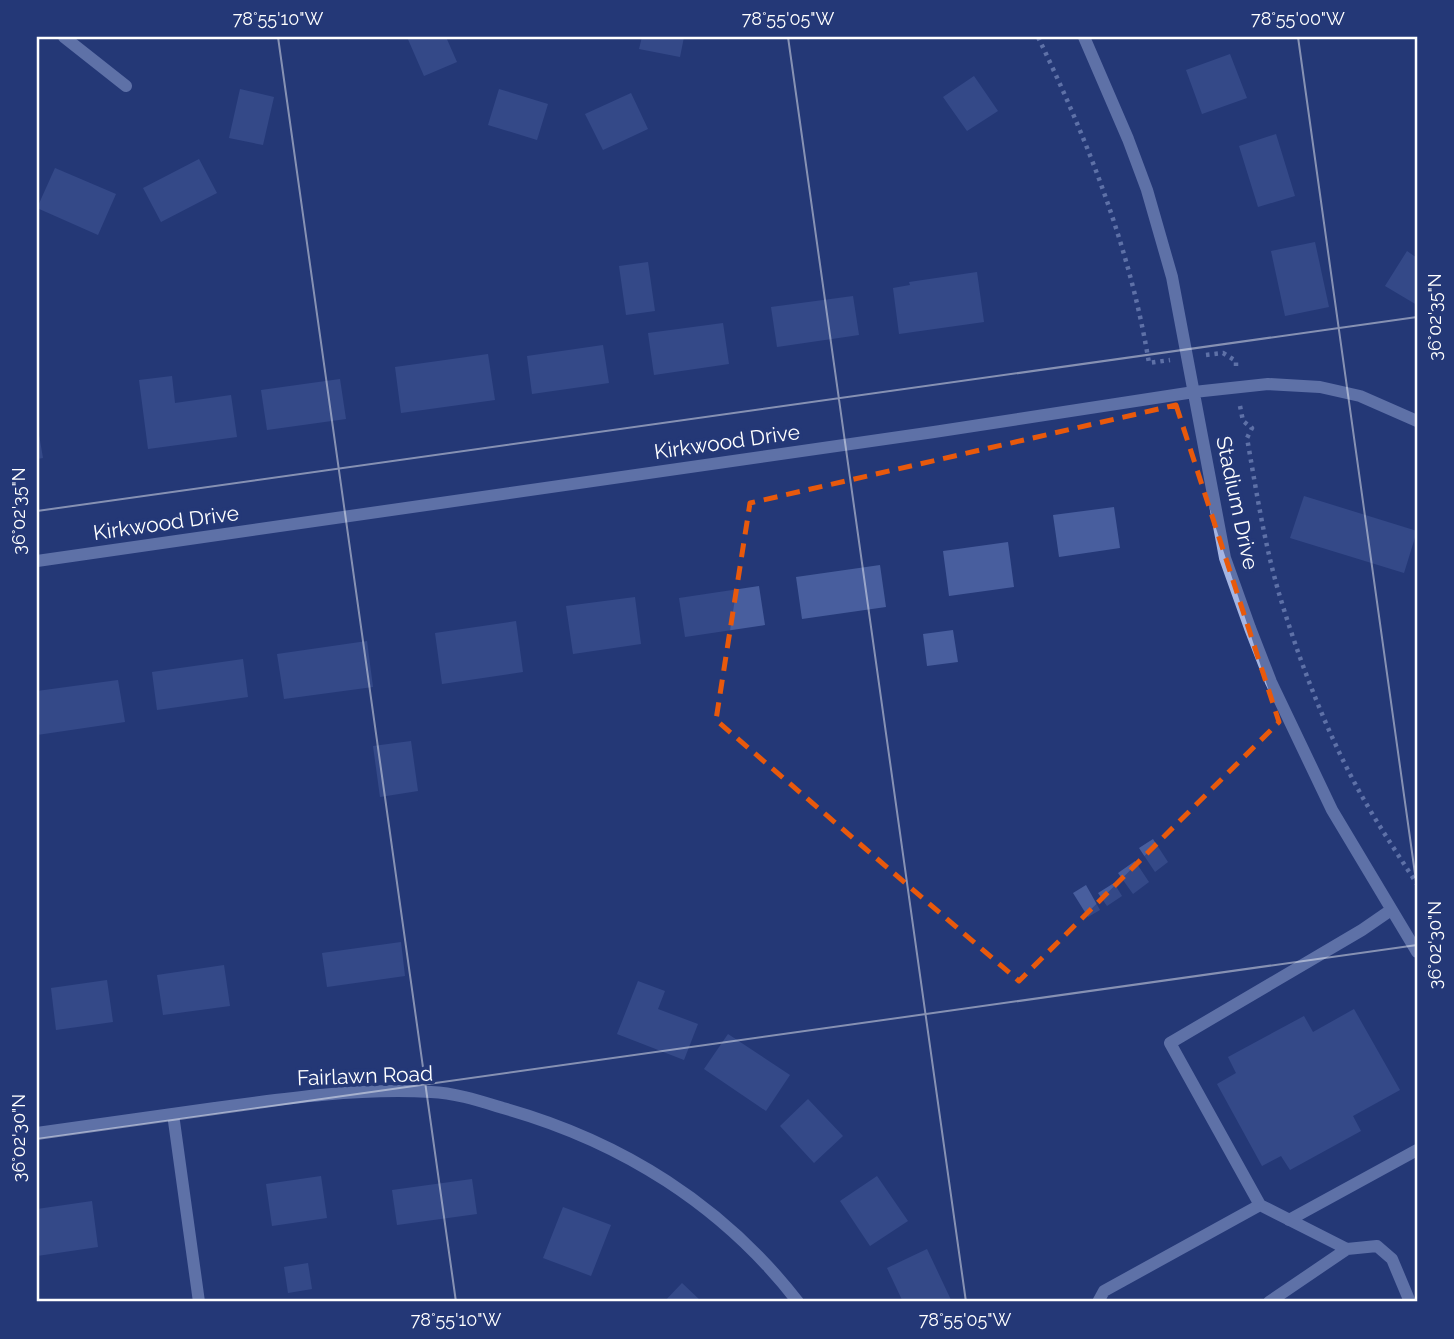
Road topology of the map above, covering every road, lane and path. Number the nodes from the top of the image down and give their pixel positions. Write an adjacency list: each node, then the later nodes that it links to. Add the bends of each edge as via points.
1 (64, 37): 3 (street)
2 (1084, 37): 4 (street, Stadium Drive, via 1147,190 1172,277)
3 (126, 86)
4 (1194, 392): 5 (street, Kirkwood Drive, via 1268,384 1320,387 1360,396); 6 (street, Kirkwood Drive); 7 (street, Stadium Drive, via 1225,558 1250,628 1332,810)
5 (1417, 421)
6 (37, 561)
7 (1391, 910): 8 (street, Stadium Drive); 12 (street, via 1170,1044)
8 (1417, 952)
9 (173, 1114): 10 (street, Fairlawn Road); 15 (street); 16 (street, Fairlawn Road, via 359,1091 455,1095 537,1117 638,1161 689,1195 757,1252)
10 (37, 1133)
11 (1417, 1150): 13 (street)
12 (1260, 1205): 13 (street); 17 (street, via 1104,1290)
13 (1289, 1220): 14 (street)
14 (1347, 1249): 18 (street); 19 (street, via 1377,1246 1392,1259)
15 (199, 1302)
16 (798, 1302)
17 (1098, 1302)
18 (1269, 1302)
19 (1410, 1302)

